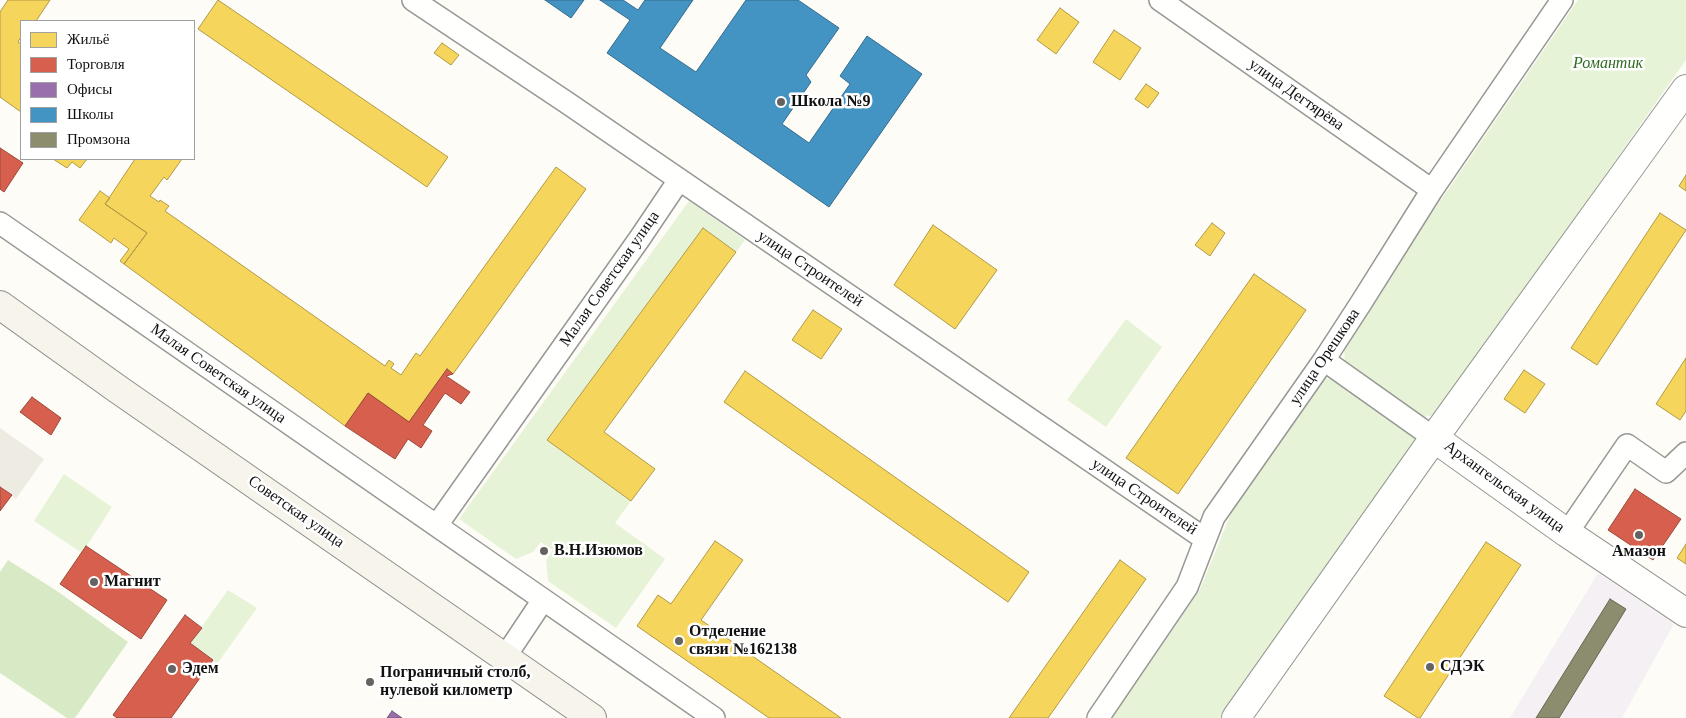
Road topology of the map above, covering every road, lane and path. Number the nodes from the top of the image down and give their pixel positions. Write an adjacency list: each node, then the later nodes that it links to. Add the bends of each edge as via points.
1 (413, 0): 5 (street, улица Строителей)
2 (1160, 0): 6 (street, улица Дегтярёва)
3 (1562, 0): 6 (street, улица Орешкова)
4 (1686, 89): 10 (street)
5 (679, 180): 12 (street, Малая Советская улица); 14 (street, улица Строителей)
6 (1432, 190): 9 (street, улица Орешкова)
7 (0, 223): 12 (street, Малая Советская улица)
8 (0, 305): 17 (main road, Советская улица)
9 (1324, 360): 10 (street, Архангельская улица); 14 (street, улица Орешкова, via 1214,517)
10 (1434, 438): 13 (street, Архангельская улица); 21 (street)
11 (1686, 453): 13 (street, via 1666,472 1627,445)
12 (437, 525): 15 (street, Малая Советская улица)
13 (1567, 532): 16 (street, Архангельская улица)
14 (1205, 539): 20 (street, улица Орешкова, via 1187,587)
15 (543, 600): 17 (street); 19 (street, Малая Советская улица)
16 (1686, 613)
17 (504, 657): 18 (main road, Советская улица)
18 (592, 718)
19 (714, 718)
20 (1098, 718)
21 (1236, 718)

